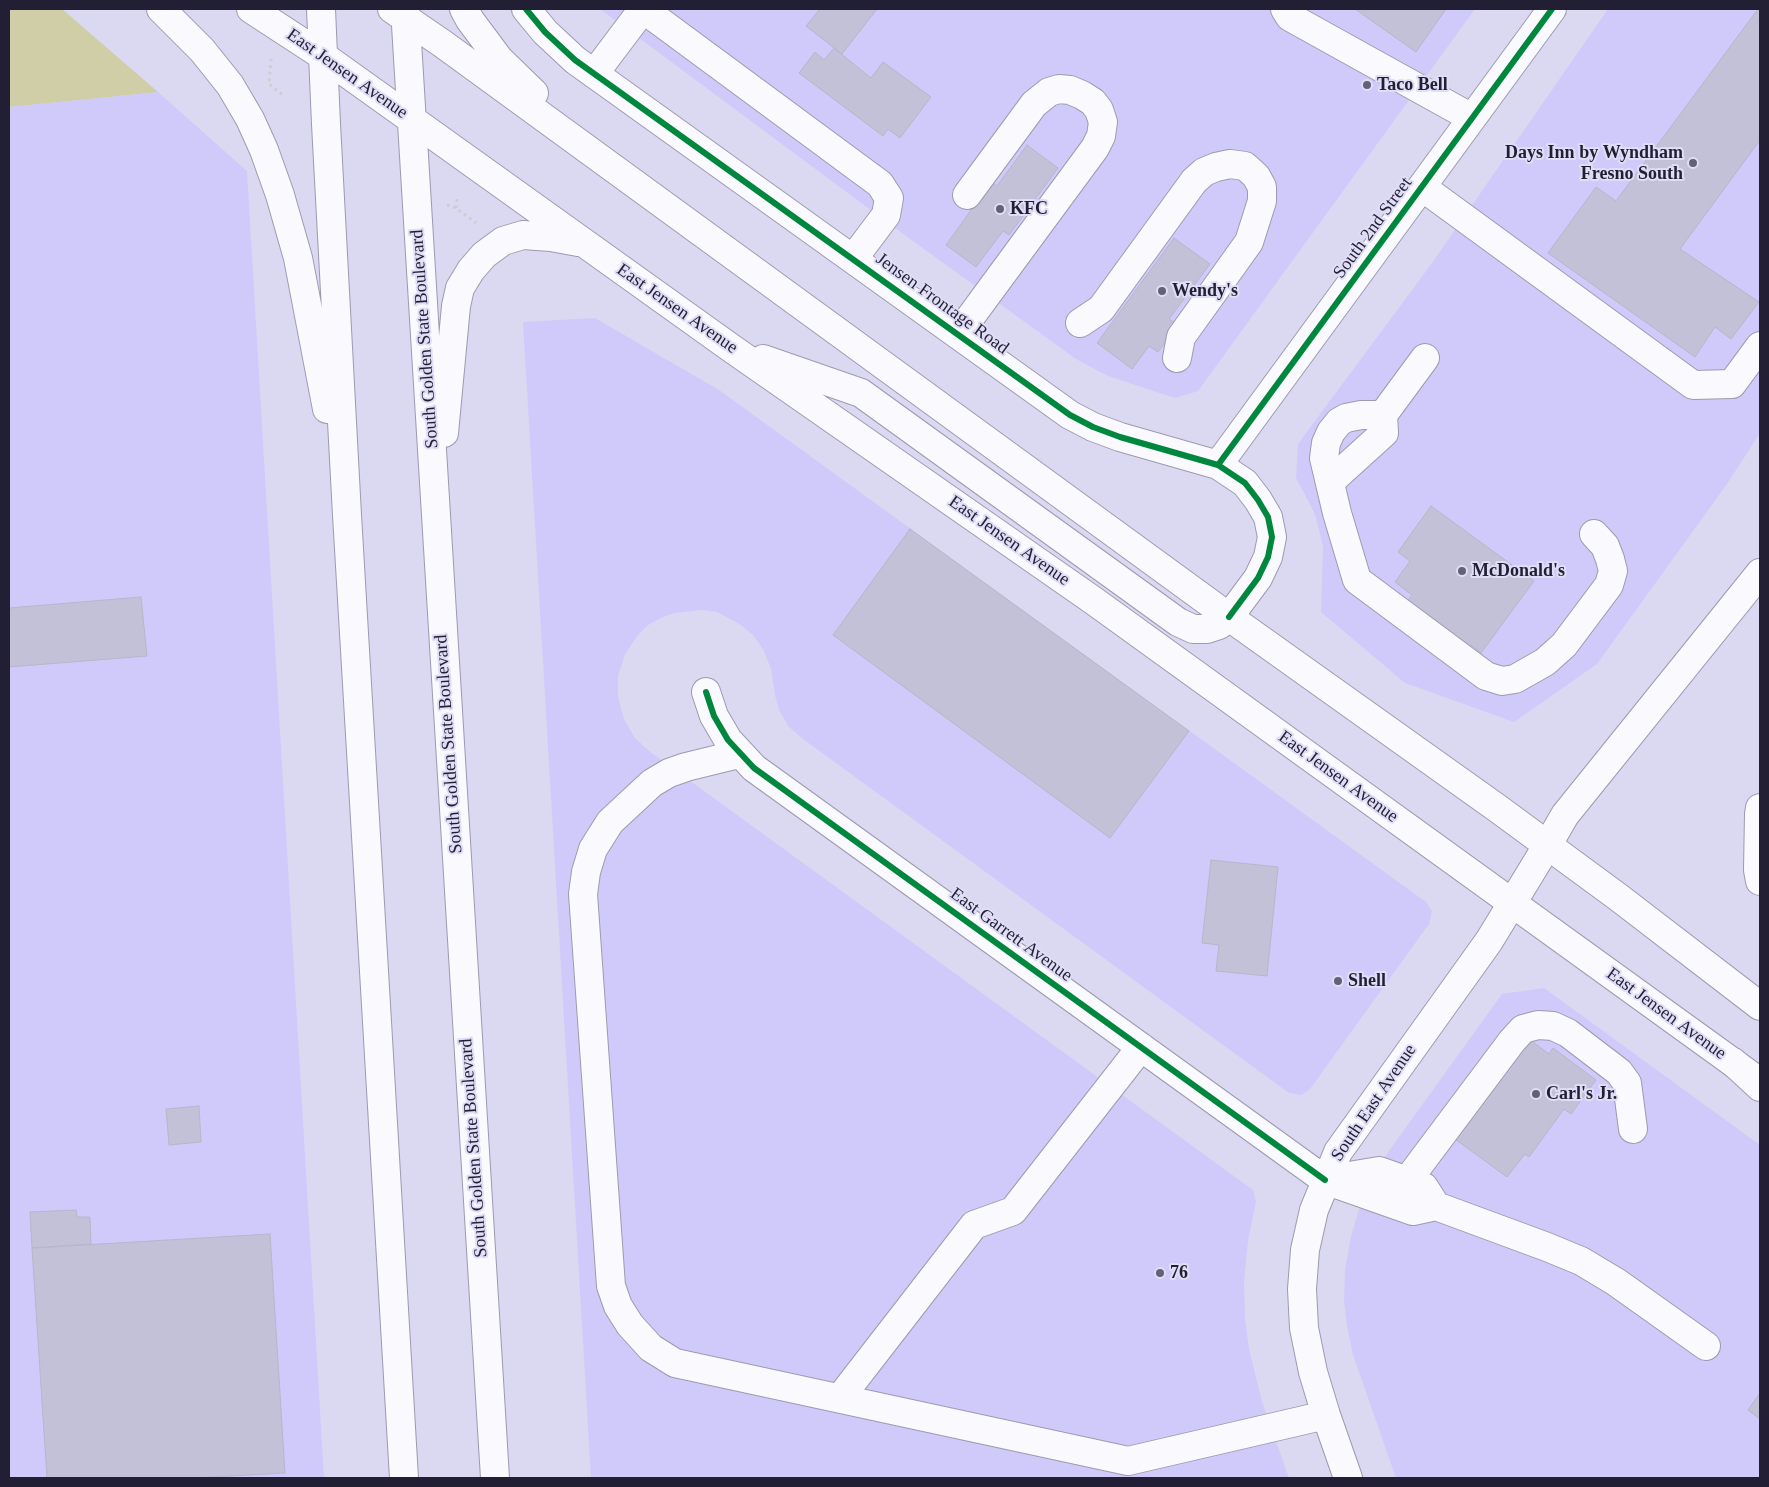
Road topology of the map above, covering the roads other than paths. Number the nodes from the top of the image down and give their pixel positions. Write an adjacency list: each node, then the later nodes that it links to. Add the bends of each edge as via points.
1 (161, 9): 28 (main road, via 202,50 230,85 264,150 298,258)
2 (251, 9): 10 (main road, East Jensen Avenue)
3 (321, 9): 10 (main road)
4 (464, 9): 14 (main road, via 499,59)
5 (526, 9): 11 (main road, Jensen Frontage Road, via 545,32)
6 (643, 9): 11 (main road); 18 (main road, via 880,184 889,198 886,214)
7 (1285, 9): 13 (main road, via 1290,17)
8 (1552, 9): 13 (main road, South 2nd Street)
9 (401, 12): 12 (main road, South Golden State Boulevard); 14 (main road)
10 (323, 56): 12 (main road, East Jensen Avenue); 28 (main road)
11 (594, 74): 18 (main road, Jensen Frontage Road)
12 (411, 118): 17 (main road, East Jensen Avenue); 29 (main road, South Golden State Boulevard)
13 (1472, 118): 15 (main road, South 2nd Street)
14 (631, 181): 32 (main road)
15 (1422, 186): 21 (main road, via 1692,385 1732,384); 26 (main road, South 2nd Street)
16 (968, 195): 20 (main road, via 1034,104 1049,92 1070,90 1093,102 1099,110 1103,122 1095,148)
17 (584, 244): 22 (main road, East Jensen Avenue); 29 (main road, via 551,237 523,236 503,241 484,255 460,288)
18 (853, 258): 20 (main road, Jensen Frontage Road)
19 (1080, 323): 23 (main road, via 1101,309 1194,181 1216,167 1230,164 1245,166 1256,176 1262,188 1262,201 1249,242 1181,337)
20 (958, 334): 26 (main road, Jensen Frontage Road, via 1070,415 1120,437)
21 (1760, 346)
22 (731, 348): 32 (main road, via 861,393 1178,622 1193,629 1206,629); 38 (main road, East Jensen Avenue, via 1094,600)
23 (1177, 358)
24 (1425, 358): 25 (main road)
25 (1383, 415): 27 (main road, via 1384,433); 27 (main road, via 1346,418 1331,432 1324,458)
26 (1218, 465): 32 (main road, Jensen Frontage Road, via 1245,483 1258,500 1268,517 1272,536 1268,557 1258,578)
27 (1330, 482): 30 (main road, via 1357,580 1486,676 1502,681 1526,674 1564,645 1609,585 1613,571 1610,559 1605,546)
28 (347, 515): 51 (main road)
29 (436, 524): 52 (main road, South Golden State Boulevard)
30 (1594, 534)
31 (1760, 574): 36 (main road, South East Avenue, via 1565,815)
32 (1229, 617): 36 (main road)
33 (706, 692): 34 (main road, East Garrett Avenue, via 714,716)
34 (739, 754): 40 (main road, East Garrett Avenue, via 780,788); 49 (main road, via 686,767 652,783 610,822 593,848 586,872 584,894 611,1286 630,1325 651,1348 675,1363)
35 (1760, 808): 37 (main road)
36 (1546, 846): 38 (main road, South East Avenue); 39 (main road)
37 (1760, 881)
38 (1512, 902): 41 (main road, East Jensen Avenue); 45 (main road, South East Avenue, via 1489,941 1338,1152)
39 (1760, 1006)
40 (1141, 1047): 45 (main road, East Garrett Avenue); 49 (main road, via 1013,1211 974,1226)
41 (1733, 1062): 42 (main road, East Jensen Avenue); 43 (main road)
42 (1760, 1083)
43 (1760, 1087)
44 (1633, 1129): 46 (main road, via 1627,1083 1619,1072 1568,1033 1553,1026 1538,1026 1523,1030 1512,1041)
45 (1325, 1180): 46 (main road, via 1379,1171); 47 (main road, East Garrett Avenue, via 1412,1211); 50 (main road, South East Avenue, via 1305,1250 1302,1289 1304,1328)
46 (1407, 1181): 47 (main road, via 1424,1187)
47 (1436, 1206): 48 (main road, via 1581,1261 1608,1276)
48 (1706, 1346)
49 (840, 1398): 50 (main road, via 1128,1461)
50 (1326, 1415): 53 (main road, South East Avenue)
51 (404, 1478)
52 (495, 1478)
53 (1348, 1478)

